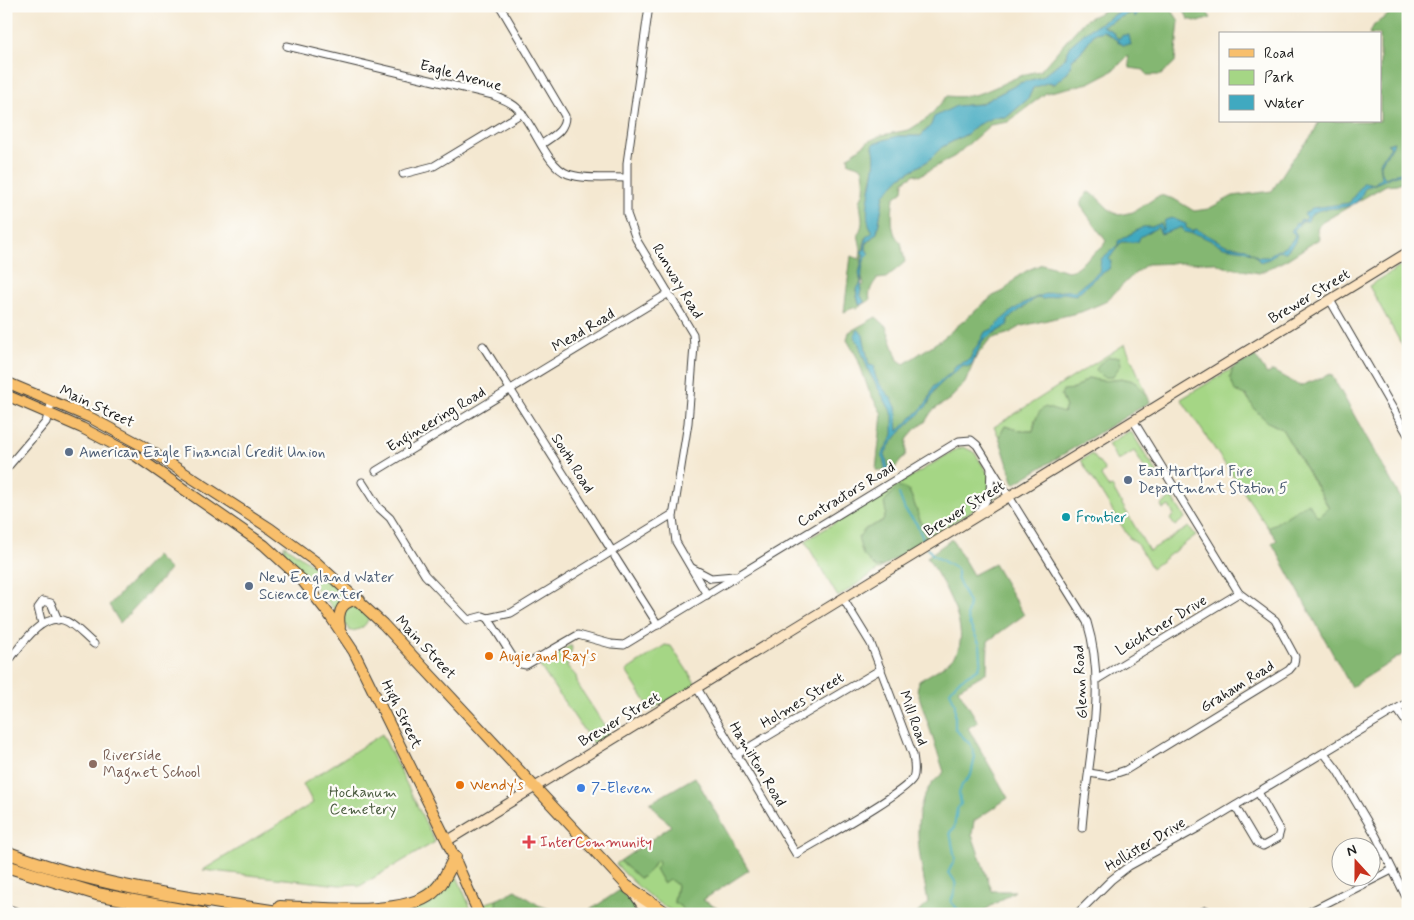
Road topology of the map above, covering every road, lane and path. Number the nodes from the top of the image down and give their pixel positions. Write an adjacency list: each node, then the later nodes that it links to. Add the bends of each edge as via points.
1 (500, 6): 5 (street, via 565,116 560,131)
2 (649, 6): 7 (street, Runway Road)
3 (287, 46): 4 (street, Eagle Avenue, via 493,95 510,102)
4 (522, 113): 5 (street, Eagle Avenue); 6 (street, via 434,166)
5 (542, 144): 7 (street, Eagle Avenue, via 557,167 568,174)
6 (403, 174)
7 (626, 178): 9 (street, Runway Road, via 627,214 636,239)
8 (1408, 252): 10 (main road, Brewer Street)
9 (669, 293): 13 (street, Mead Road); 26 (street, Runway Road, via 691,328 694,346 688,423)
10 (1330, 300): 17 (main road, Brewer Street); 18 (street)
11 (483, 346): 13 (street, South Road)
12 (6, 382): 15 (main road, Main Street)
13 (510, 390): 23 (street, Engineering Road); 30 (street, South Road)
14 (6, 395): 16 (main road, Main Street)
15 (52, 401): 16 (street); 19 (main road, Main Street)
16 (49, 413): 20 (main road, Main Street); 22 (street)
17 (1133, 420): 25 (main road, Brewer Street); 33 (street, Graham Road)
18 (1408, 435)
19 (132, 439): 20 (main road); 28 (main road, Main Street)
20 (126, 450): 29 (main road, Main Street)
21 (991, 468): 25 (street, Contractors Road); 27 (street, via 990,493); 32 (street, Contractors Road, via 974,442 967,439 959,441)
22 (6, 469)
23 (376, 471)
24 (362, 482): 37 (street, via 378,507 390,518 425,575 443,596 468,620)
25 (1009, 496): 27 (main road, Brewer Street); 45 (street, Glenn Road, via 1087,622 1094,645)
26 (673, 514): 30 (street); 31 (street, Runway Road, via 676,542)
27 (978, 515): 36 (main road, Brewer Street)
28 (279, 535): 29 (main road); 35 (main road, Main Street)
29 (268, 548): 41 (main road, High Street, via 308,587)
30 (613, 554): 37 (street, via 511,613); 40 (street, South Road)
31 (688, 565): 32 (street, via 711,578); 34 (street, Runway Road)
32 (739, 575): 34 (street, Contractors Road)
33 (1239, 593): 45 (street, Leichtner Drive); 52 (street, Graham Road, via 1275,620 1292,648 1294,664 1126,770 1108,776)
34 (707, 594): 40 (street, Contractors Road)
35 (360, 600): 41 (main road, via 341,607 338,615); 53 (main road, Main Street)
36 (844, 600): 44 (street, Mill Road, via 871,644); 46 (main road, Brewer Street)
37 (488, 618): 40 (street, Contractors Road, via 514,659 526,665 578,635 624,645)
38 (58, 620): 39 (street); 39 (street, via 53,604 44,600 38,609); 42 (street, via 67,622)
39 (42, 624): 43 (street)
40 (658, 625)
41 (340, 630): 57 (main road, High Street)
42 (94, 644)
43 (6, 664)
44 (881, 669): 51 (street, Holmes Street); 59 (street, Mill Road, via 913,755 913,778 894,795)
45 (1096, 680): 52 (street, Glenn Road, via 1096,725)
46 (697, 688): 51 (street, Hamilton Road); 53 (main road, Brewer Street)
47 (1408, 702): 48 (street, Hollister Drive)
48 (1397, 709): 49 (street); 50 (street, Hollister Drive)
49 (1408, 725)
50 (1324, 753): 54 (street, Hollister Drive); 62 (street, via 1376,836)
51 (736, 755): 59 (street, Hamilton Road)
52 (1088, 773): 56 (street, Glenn Road)
53 (535, 788): 57 (main road, Brewer Street); 63 (main road, Main Street)
54 (1258, 792): 55 (street, Hollister Drive); 55 (street, via 1280,831 1278,838 1268,844 1257,843)
55 (1235, 806): 73 (street, Hollister Drive, via 1123,870)
56 (1082, 828)
57 (447, 841): 60 (main road, High Street)
58 (6, 852): 66 (highway, via 122,887)
59 (796, 854)
60 (455, 857): 66 (highway, via 433,892 405,904 344,910); 70 (main road, High Street)
61 (6, 866): 68 (highway, via 103,896)
62 (1392, 870): 64 (street); 76 (street)
63 (629, 888): 71 (main road, Main Street); 72 (highway)
64 (1408, 901)
65 (6, 908): 67 (street)
66 (257, 908): 69 (highway)
67 (24, 914)
68 (202, 914)
69 (290, 914)
70 (479, 914)
71 (648, 914)
72 (667, 914)
73 (1077, 914)
74 (1197, 914): 75 (street, via 1204,910)
75 (1212, 914)
76 (1305, 914)

